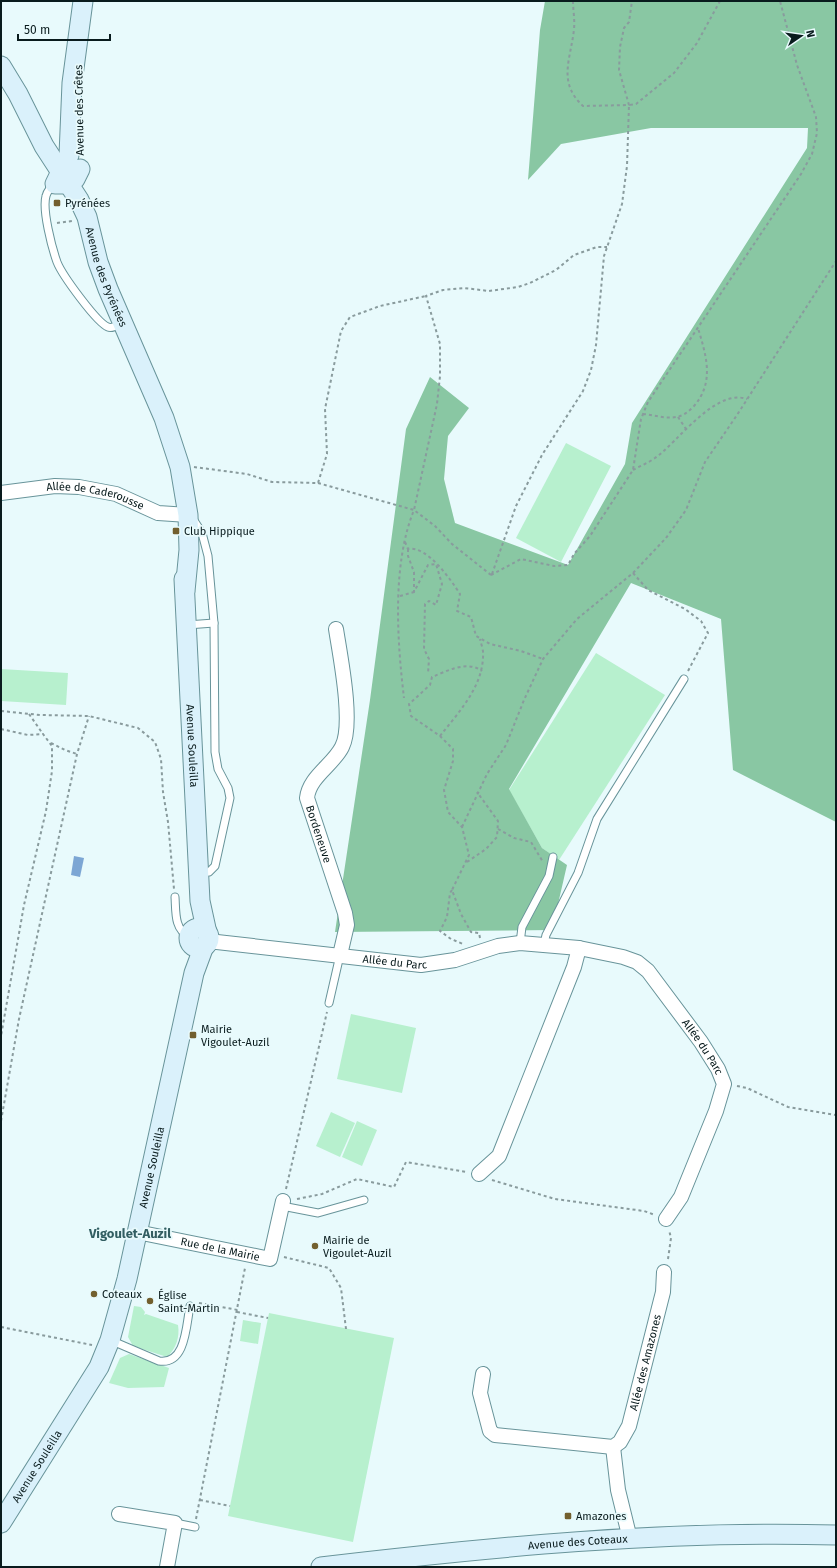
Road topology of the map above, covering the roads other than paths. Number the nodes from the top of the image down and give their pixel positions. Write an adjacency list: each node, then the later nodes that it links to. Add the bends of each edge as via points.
1 (83, 1): 2 (street, Avenue des Crêtes)
2 (77, 50): 5 (street, Avenue des Crêtes, via 72,83); 7 (street, Avenue des Crêtes)
3 (1, 66): 4 (street, Avenue des Pyrénées)
4 (18, 94): 6 (street, Avenue des Pyrénées); 8 (street, Avenue des Pyrénées, via 37,152)
5 (70, 137): 6 (street, Avenue des Crêtes, via 59,145); 8 (street, Avenue des Crêtes, via 69,155)
6 (44, 146): 8 (street, Avenue des Pyrénées)
7 (80, 169): 8 (street, Avenue des Crêtes, via 74,179); 9 (street, Avenue des Crêtes)
8 (61, 179): 9 (street, Avenue des Pyrénées); 10 (street, Avenue des Pyrénées, via 91,274); 10 (lane, via 46,196 48,224 57,263 68,282 98,320 107,327)
9 (79, 200): 10 (street, Avenue des Pyrénées, via 87,217)
10 (118, 325): 11 (street, Avenue des Pyrénées, via 136,356)
11 (173, 444): 13 (street, Avenue des Pyrénées); 13 (street, Avenue des Pyrénées, via 180,467)
12 (1, 493): 13 (street, Allée de Caderousse, via 55,486 79,487 116,494 158,513)
13 (183, 514): 14 (lane, via 191,516 202,533 208,556); 15 (street, Avenue Souleilla, via 189,550 185,590)
14 (214, 623): 15 (lane); 19 (lane, via 215,752 218,769 230,798 215,866 209,872)
15 (187, 625): 19 (street, Avenue Souleilla)
16 (336, 629): 25 (street, Bordeneuve, via 345,686 346,735 336,759 308,789 307,798 345,913 347,925)
17 (684, 679): 23 (lane, via 597,819 578,873 546,935)
18 (553, 857): 22 (lane, via 549,876 522,927)
19 (199, 873): 21 (street, Avenue Souleilla)
20 (175, 897): 21 (lane, via 177,921 184,934)
21 (199, 938): 25 (street, Allée du Parc); 31 (street, Avenue Souleilla, via 194,973)
22 (520, 943): 23 (street, Allée du Parc); 25 (street, Allée du Parc, via 498,946 438,964 421,965)
23 (544, 944): 24 (street, Allée du Parc)
24 (579, 948): 27 (street, via 574,968 499,1156); 30 (street, Allée du Parc, via 623,957 637,962 648,971 701,1042 724,1084 716,1111 681,1197)
25 (340, 955): 26 (lane)
26 (329, 1003)
27 (479, 1174)
28 (364, 1200): 29 (lane, via 318,1213)
29 (283, 1204): 31 (street, Rue de la Mairie, via 270,1259)
30 (666, 1220)
31 (137, 1232): 34 (street, Avenue Souleilla, via 122,1300)
32 (664, 1272): 36 (street, Allée des Amazones, via 663,1292 629,1426 620,1442)
33 (190, 1306): 34 (lane, via 182,1345 178,1356 173,1360 159,1361)
34 (103, 1343): 38 (street, Avenue Souleilla, via 99,1367)
35 (482, 1374): 36 (street, via 480,1393 490,1431 495,1435)
36 (613, 1447): 42 (street, via 618,1490)
37 (119, 1514): 39 (street)
38 (1, 1523)
39 (175, 1523): 40 (lane); 44 (street)
40 (195, 1527)
41 (836, 1535): 42 (street, Avenue des Coteaux, via 738,1534)
42 (630, 1539): 43 (street, Avenue des Coteaux)
43 (422, 1561): 45 (street, Avenue des Coteaux)
44 (167, 1567)
45 (321, 1567)

